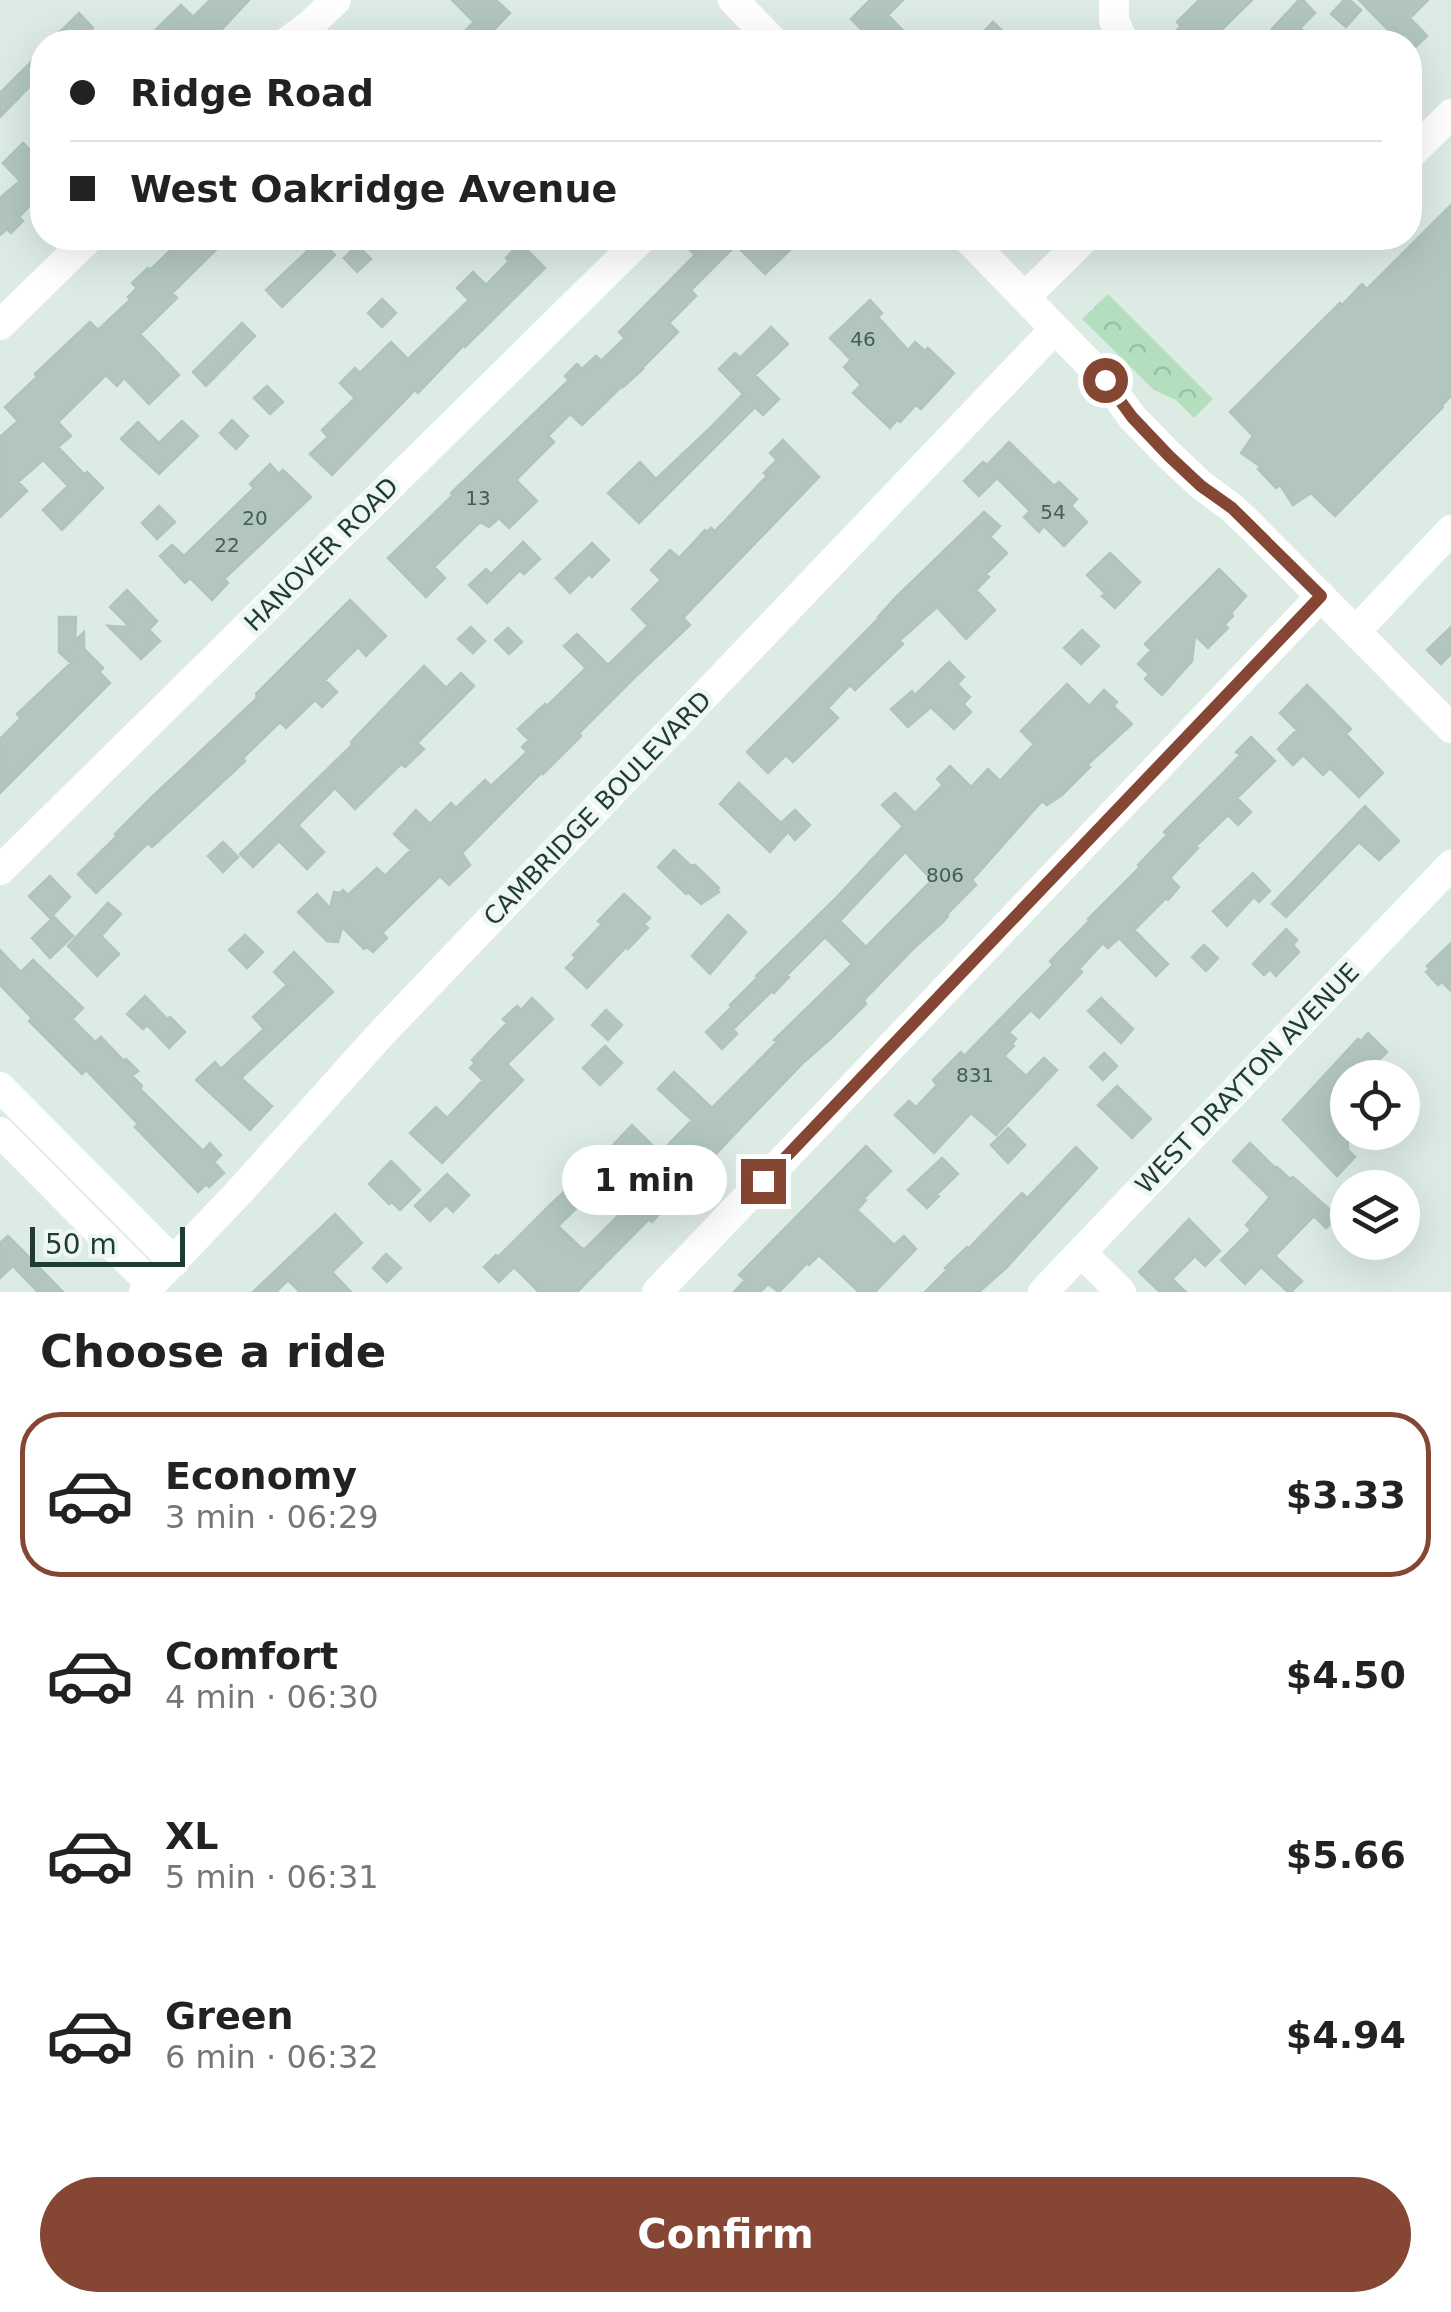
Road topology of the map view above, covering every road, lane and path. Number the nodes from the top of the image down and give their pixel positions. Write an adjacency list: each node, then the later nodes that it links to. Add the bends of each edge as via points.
1 (336, 0): 4 (street)
2 (732, 0): 5 (street)
3 (1114, 0): 6 (street)
4 (304, 30)
5 (762, 30)
6 (1119, 30)
7 (1451, 114): 8 (street)
8 (1422, 142)
9 (77, 250): 14 (street)
10 (630, 250): 21 (street, HANOVER ROAD)
11 (979, 250): 13 (street)
12 (1073, 250): 13 (street)
13 (1025, 297): 15 (street)
14 (0, 325)
15 (1055, 329): 17 (street, via 1169,456); 25 (street, CAMBRIDGE BOULEVARD, via 380,1035)
16 (1451, 530): 18 (street)
17 (1321, 596): 18 (street); 27 (street)
18 (1356, 632): 19 (street)
19 (1451, 728)
20 (1451, 864): 24 (street, WEST DRAYTON AVENUE)
21 (0, 870)
22 (0, 1086): 25 (street)
23 (0, 1132): 26 (street)
24 (1081, 1252): 28 (street, WEST DRAYTON AVENUE); 29 (street)
25 (174, 1262): 26 (street, CAMBRIDGE BOULEVARD)
26 (148, 1288)
27 (657, 1292)
28 (1043, 1292)
29 (1121, 1292)

